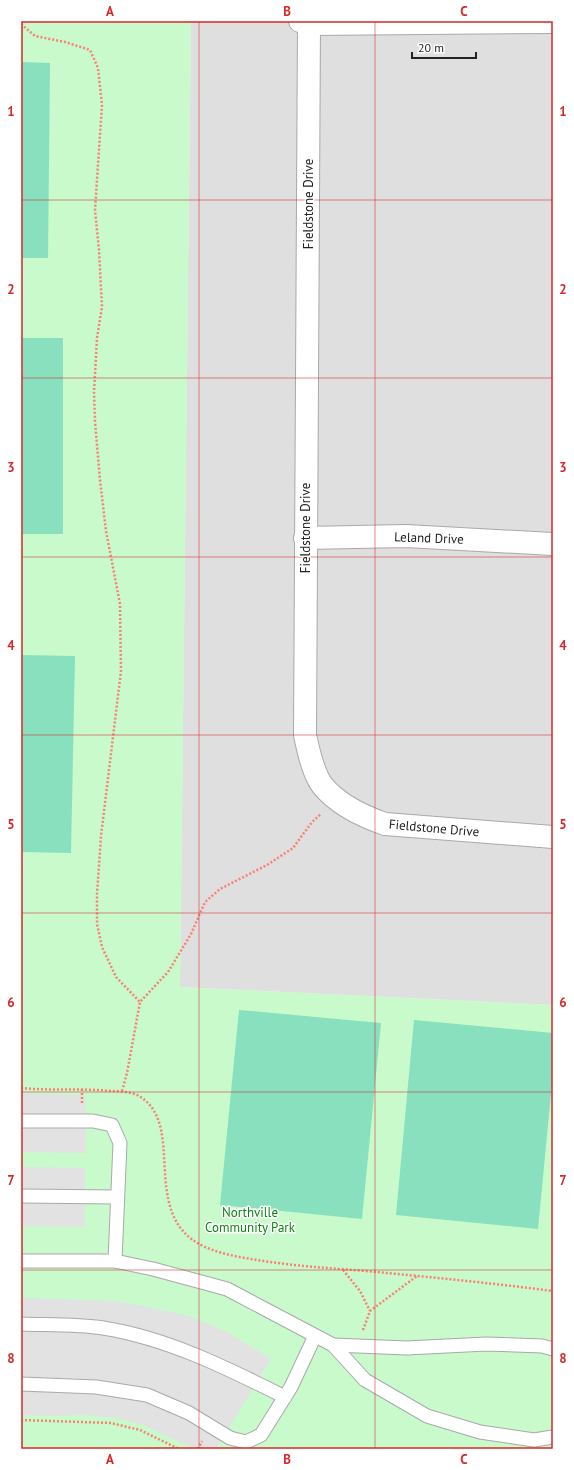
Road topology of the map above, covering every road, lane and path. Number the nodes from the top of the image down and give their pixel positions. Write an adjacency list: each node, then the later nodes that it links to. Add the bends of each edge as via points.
1 (304, 22): 2 (street); 4 (street, Fieldstone Drive)
2 (553, 22)
3 (21, 24): 8 (path, via 35,36 90,50 98,68 102,105 95,210 102,307 97,338 94,392 106,531 120,604 120,672 101,836 97,924 102,947 116,978)
4 (305, 538): 5 (street, Leland Drive, via 406,536); 6 (street, Fieldstone Drive, via 305,735 310,758 322,784)
5 (553, 544)
6 (337, 799): 7 (street, Fieldstone Drive, via 363,816 385,824); 8 (path, via 312,822 293,848 267,865 220,888 205,902 191,934 168,972)
7 (553, 837)
8 (140, 1002): 10 (path)
9 (21, 1088): 10 (path, via 89,1088)
10 (122, 1092): 16 (path, via 136,1095 150,1104 158,1118 163,1133 169,1204 182,1231 203,1246 233,1256)
11 (21, 1121): 13 (lane, via 93,1121 112,1125 120,1143)
12 (21, 1196): 13 (lane)
13 (117, 1197): 14 (lane)
14 (115, 1261): 15 (lane); 21 (lane, via 227,1289)
15 (21, 1262)
16 (343, 1270): 17 (path); 19 (path, via 360,1291)
17 (418, 1276): 18 (path); 19 (path)
18 (553, 1291)
19 (370, 1311): 23 (path)
20 (21, 1324): 26 (lane, via 102,1328 147,1337 241,1374)
21 (315, 1336): 22 (lane); 26 (lane)
22 (332, 1345): 23 (lane); 28 (lane, via 365,1380 427,1416 480,1432 534,1440)
23 (356, 1346): 24 (lane, via 407,1348 486,1344 542,1346)
24 (553, 1349)
25 (21, 1384): 26 (lane, via 96,1387 147,1395 189,1413 230,1438 246,1442 261,1435)
26 (285, 1397)
27 (21, 1420): 29 (path, via 111,1422 140,1430)
28 (553, 1437)
29 (179, 1449)

